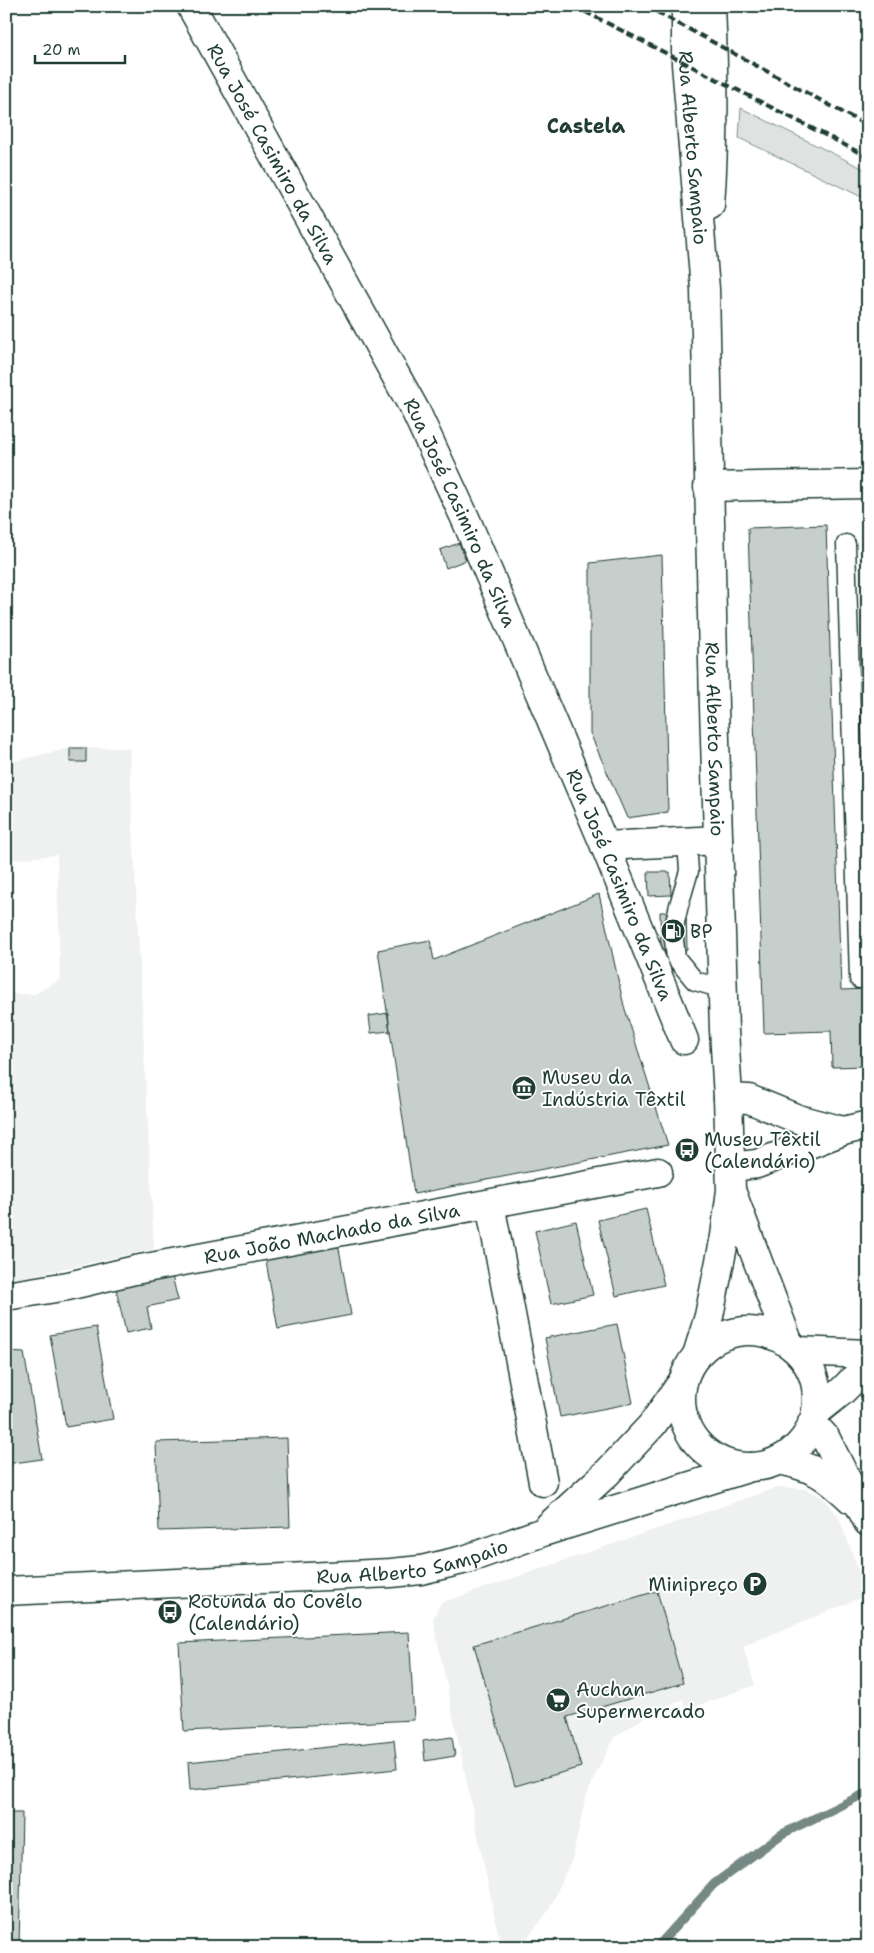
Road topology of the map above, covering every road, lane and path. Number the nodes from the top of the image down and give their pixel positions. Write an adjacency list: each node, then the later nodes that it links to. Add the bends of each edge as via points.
1 (191, 6): 10 (street, Rua José Casimiro da Silva, via 416,412 466,520)
2 (686, 6): 4 (street, Rua Alberto Sampaio, via 686,64)
3 (711, 6): 4 (street, Rua Alberto Sampaio, via 714,158)
4 (705, 289): 6 (street, Rua Alberto Sampaio)
5 (868, 484): 6 (street)
6 (708, 487): 8 (street, Rua Alberto Sampaio)
7 (846, 544): 11 (lane)
8 (718, 840): 9 (street); 12 (street, Rua Alberto Sampaio)
9 (687, 842): 10 (street); 12 (lane, via 689,871 674,931 676,958 695,981)
10 (605, 846): 13 (street, Rua José Casimiro da Silva)
11 (858, 979)
12 (723, 989): 14 (street, Rua Alberto Sampaio)
13 (684, 1040)
14 (728, 1098): 15 (street, via 749,1099 798,1119); 17 (street, Rua Alberto Sampaio)
15 (856, 1128): 17 (street, via 756,1164)
16 (658, 1172): 18 (street, Rua João Machado da Silva)
17 (731, 1178): 20 (street, Rua Alberto Sampaio); 22 (street, Rua Alberto Sampaio, via 725,1236 709,1316)
18 (490, 1204): 19 (street, Rua João Machado da Silva); 28 (street)
19 (6, 1296)
20 (794, 1347): 21 (street); 22 (street, Rua Alberto Sampaio, via 771,1334 751,1330 731,1333 712,1341); 25 (street, Rua Alberto Sampaio, via 808,1364 814,1379 817,1396)
21 (868, 1354)
22 (697, 1355): 24 (street, Rua Alberto Sampaio)
23 (868, 1365): 25 (street)
24 (683, 1381): 27 (street, Rua Alberto Sampaio, via 683,1416 695,1441 711,1456 730,1465); 30 (street, Rua Alberto Sampaio, via 652,1425 607,1473)
25 (814, 1417): 26 (street, Rua Alberto Sampaio, via 805,1438); 29 (street)
26 (778, 1460): 27 (street, Rua Alberto Sampaio); 29 (street, via 804,1466 830,1480)
27 (751, 1467): 30 (street, Rua Alberto Sampaio)
28 (543, 1482)
29 (865, 1516)
30 (543, 1532): 31 (street, Rua Alberto Sampaio, via 467,1559 421,1570)
31 (6, 1591)

